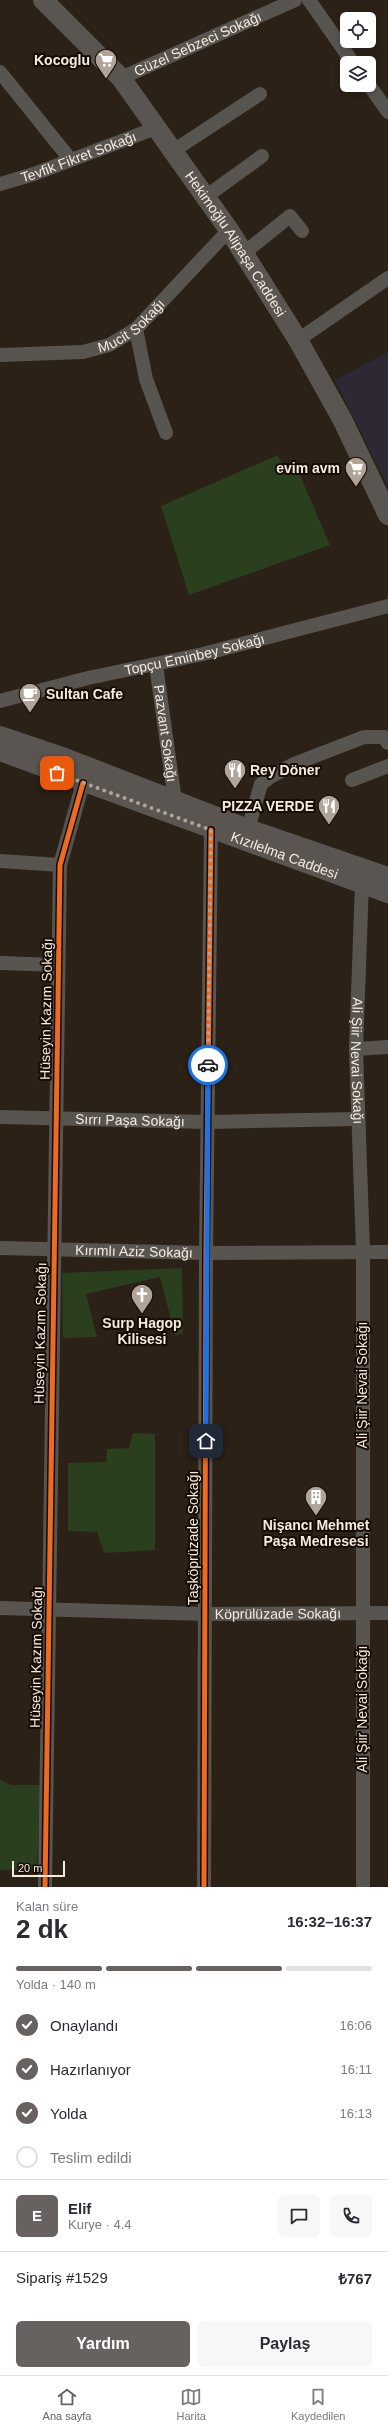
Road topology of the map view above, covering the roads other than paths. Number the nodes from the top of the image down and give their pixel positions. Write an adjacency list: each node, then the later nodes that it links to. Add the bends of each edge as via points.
1 (43, 0): 6 (main road, Hekimoğlu Alipaşa Caddesi)
2 (296, 0): 6 (street, Güzel Sebzeci Sokağı)
3 (309, 0): 4 (street)
4 (348, 56)
5 (0, 72): 13 (street)
6 (121, 78): 10 (main road, Hekimoğlu Alipaşa Caddesi)
7 (374, 92): 9 (street)
8 (260, 94): 11 (street)
9 (388, 112)
10 (156, 128): 11 (main road, Hekimoğlu Alipaşa Caddesi); 13 (street, Tevfik Fikret Sokağı)
11 (173, 151): 15 (main road, Hekimoğlu Alipaşa Caddesi)
12 (262, 156): 15 (street)
13 (70, 159): 14 (street, Tevfik Fikret Sokağı)
14 (0, 184)
15 (204, 198): 16 (main road, Hekimoğlu Alipaşa Caddesi)
16 (229, 230): 18 (main road, Hekimoğlu Alipaşa Caddesi); 20 (street, Mucit Sokağı)
17 (302, 231): 18 (street, via 290,216)
18 (244, 253): 21 (main road, Hekimoğlu Alipaşa Caddesi)
19 (388, 278): 21 (street)
20 (136, 328): 22 (street, Mucit Sokağı, via 109,345 90,351); 23 (street, via 146,379)
21 (298, 340): 24 (main road, Hekimoğlu Alipaşa Caddesi, via 342,419)
22 (0, 355)
23 (166, 433)
24 (388, 515)
25 (388, 606): 26 (street, Topçu Eminbey Sokağı)
26 (156, 665): 27 (street, Topçu Eminbey Sokağı, via 88,678); 34 (street, Pazvant Sokağı)
27 (0, 701)
28 (0, 736): 34 (main road, Kızılelma Caddesi)
29 (388, 743): 35 (street, via 384,736 364,737 294,764 270,777 261,784)
30 (0, 751): 33 (main road, Kızılelma Caddesi)
31 (388, 766): 32 (street)
32 (352, 780)
33 (83, 783): 36 (main road, Kızılelma Caddesi); 38 (street, Hüseyin Kazım Sokağı)
34 (175, 801): 35 (main road, Kızılelma Caddesi)
35 (248, 828): 39 (main road, Kızılelma Caddesi)
36 (211, 830): 40 (main road, Kızılelma Caddesi); 49 (street, Taşköprüzade Sokağı)
37 (0, 861): 38 (street)
38 (60, 865): 43 (street, Hüseyin Kazım Sokağı)
39 (388, 877)
40 (362, 883): 41 (main road, Kızılelma Caddesi); 45 (street, Ali Şiir Nevai Sokağı)
41 (388, 893)
42 (0, 963): 43 (street)
43 (57, 965): 47 (street, Hüseyin Kazım Sokağı)
44 (388, 1047): 45 (street)
45 (356, 1049): 48 (street, Ali Şiir Nevai Sokağı)
46 (0, 1117): 47 (street, Sırrı Paşa Sokağı)
47 (56, 1118): 49 (street, Sırrı Paşa Sokağı); 51 (street, Hüseyin Kazım Sokağı)
48 (357, 1119): 49 (street, Sırrı Paşa Sokağı); 52 (street, Ali Şiir Nevai Sokağı)
49 (207, 1122): 54 (street, Taşköprüzade Sokağı)
50 (0, 1248): 51 (street, Kırımlı Aziz Sokağı)
51 (53, 1248): 54 (street, Kırımlı Aziz Sokağı); 56 (street, Hüseyin Kazım Sokağı)
52 (363, 1251): 53 (street, Kırımlı Aziz Sokağı); 54 (street, Kırımlı Aziz Sokağı); 57 (street, Ali Şiir Nevai Sokağı)
53 (388, 1252)
54 (206, 1253): 59 (street, Taşköprüzade Sokağı)
55 (0, 1608): 56 (street, Köprülüzade Sokağı)
56 (48, 1609): 59 (street, Köprülüzade Sokağı); 60 (street, Hüseyin Kazım Sokağı)
57 (362, 1613): 58 (street, Köprülüzade Sokağı); 59 (street, Köprülüzade Sokağı); 62 (street, Ali Şiir Nevai Sokağı)
58 (388, 1613)
59 (205, 1614): 61 (street, Taşköprüzade Sokağı)
60 (45, 1887)
61 (204, 1887)
62 (364, 1887)

